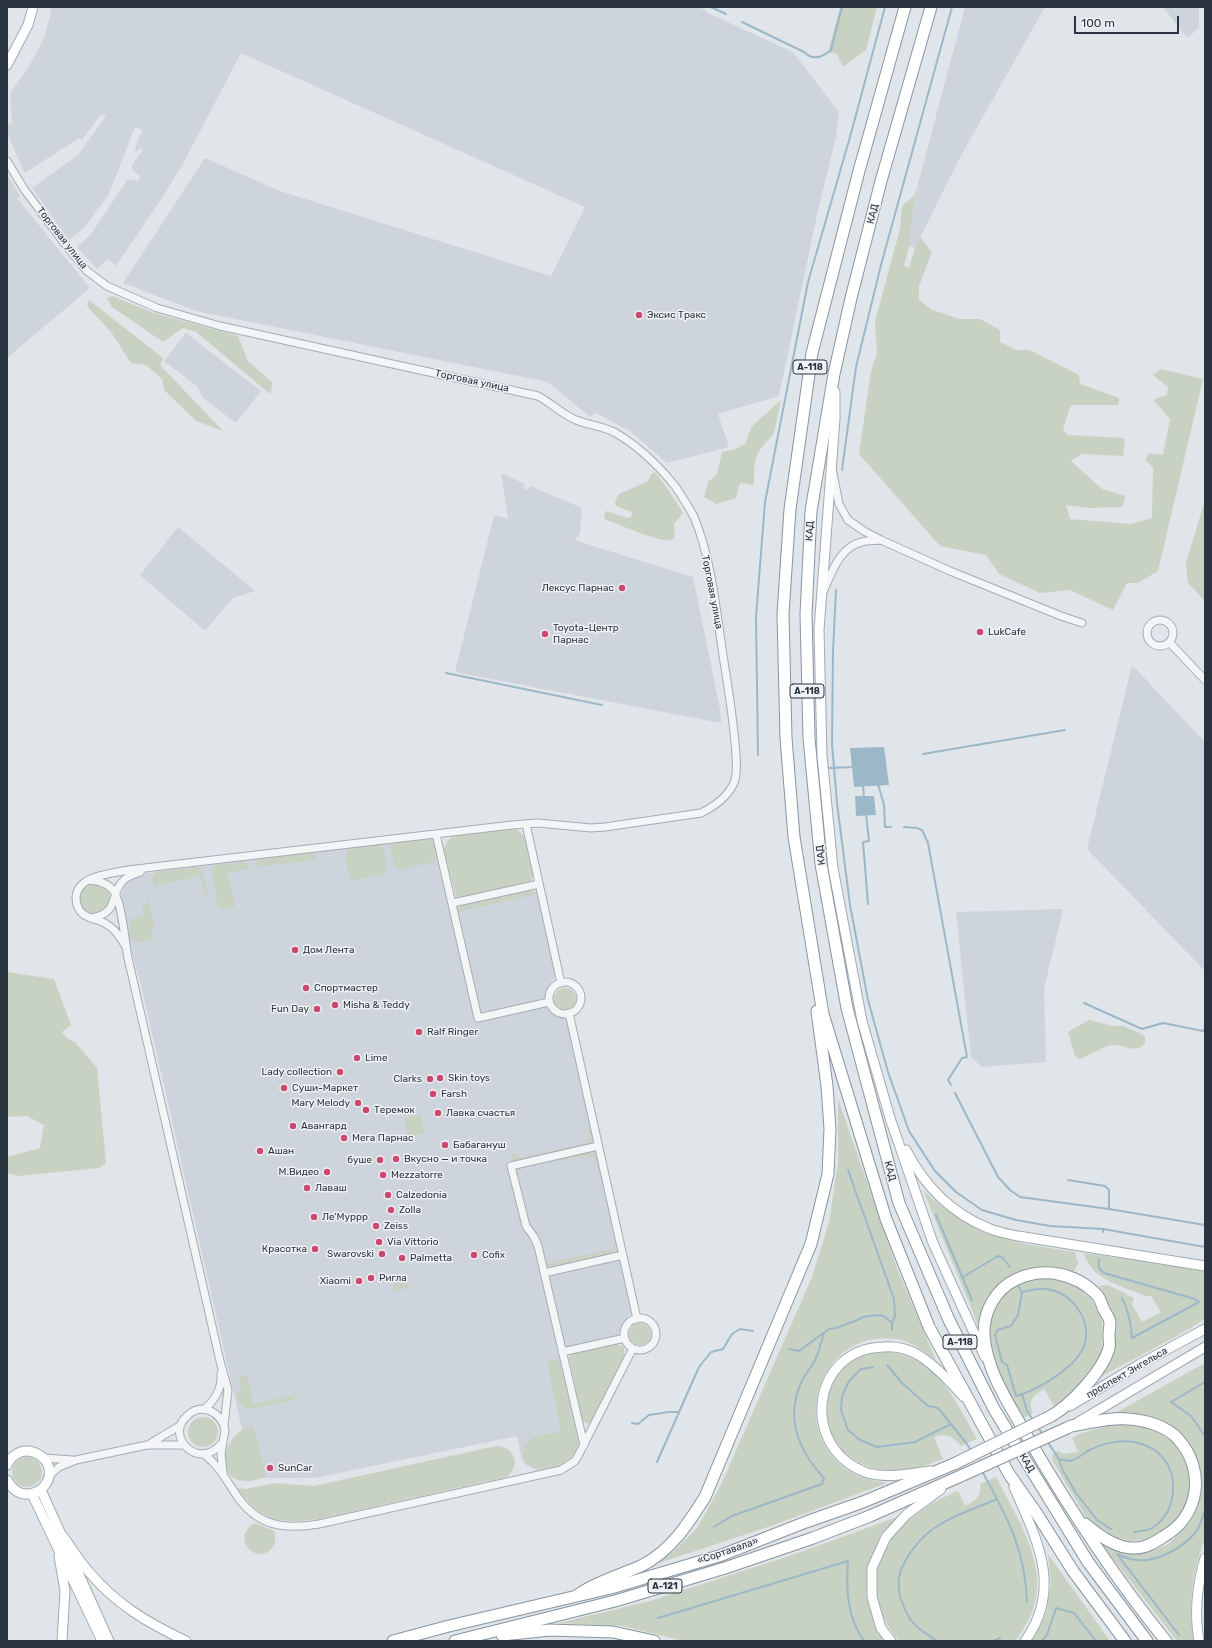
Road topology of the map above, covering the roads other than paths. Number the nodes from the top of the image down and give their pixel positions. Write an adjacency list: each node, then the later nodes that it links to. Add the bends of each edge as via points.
1 (33, 7): 4 (main road, via 28,25)
2 (905, 7): 22 (highway, КАД / А-118, via 812,353 790,509 783,614 786,738 794,837)
3 (931, 7): 6 (highway, КАД / А-118, via 881,182)
4 (7, 65)
5 (7, 161): 13 (street, Торговая улица, via 24,189 68,248 87,271 107,286 157,308 220,326 538,396 577,420 614,432 654,462 676,487 694,517 711,580 733,717 737,763 735,781 721,800 701,813 591,828)
6 (834, 374): 7 (main road); 74 (highway, КАД / А-118, via 811,511 806,614 809,738 821,864 847,1008 899,1202 949,1320 994,1409 1047,1496 1088,1562)
7 (832, 467): 8 (street, via 839,504 848,520); 9 (main road)
8 (882, 540): 9 (street, via 850,546 840,557); 10 (street)
9 (821, 597): 26 (main road, via 819,630 822,756 833,868 862,1021)
10 (1082, 623)
11 (1170, 643): 12 (street)
12 (1205, 680)
13 (526, 824): 14 (street); 17 (street)
14 (436, 834): 15 (street); 19 (street)
15 (145, 869): 16 (street, via 128,870); 18 (street, via 125,879)
16 (89, 880): 18 (street, via 105,883); 20 (street, via 79,888 76,903 79,910)
17 (539, 884): 19 (street); 23 (street)
18 (116, 894): 20 (street, via 105,914); 21 (street)
19 (453, 904): 24 (street, via 478,1018)
20 (91, 918): 21 (street, via 110,926)
21 (126, 947): 37 (street)
22 (816, 977): 39 (highway, КАД / А-118, via 823,1014 886,1219 929,1327); 63 (highway, via 817,1016 827,1086 830,1130 828,1174 810,1244 705,1497 686,1528 665,1549 643,1565)
23 (561, 983): 24 (street, via 550,992); 25 (street, via 571,984 580,995 577,1008)
24 (549, 1002): 25 (street, via 559,1013)
25 (569, 1013): 27 (street)
26 (890, 1118): 29 (main road, via 915,1168 932,1190 955,1210 988,1228 1018,1236); 38 (main road, via 933,1243)
27 (598, 1146): 28 (street); 30 (street, via 511,1166 526,1226 537,1241)
28 (623, 1255): 30 (street); 31 (street)
29 (1205, 1266)
30 (544, 1273): 36 (street)
31 (637, 1319): 33 (street, via 628,1324); 35 (street, via 642,1318 652,1323 655,1328 655,1339 653,1344 644,1350)
32 (1205, 1329): 41 (main road, проспект Энгельса)
33 (625, 1338): 35 (street); 36 (street)
34 (1205, 1347): 44 (main road, проспект Энгельса)
35 (633, 1348): 48 (street)
36 (562, 1352): 48 (street)
37 (220, 1361): 40 (street, via 220,1387 217,1396); 43 (street, via 228,1390)
38 (997, 1384): 41 (highway, «Сортавала», via 984,1337 990,1303 1001,1289 1017,1279 1040,1272 1060,1273 1077,1280 1098,1296 1110,1321 1109,1348 1092,1379); 60 (highway, «Сортавала»)
39 (969, 1402): 53 (main road, via 919,1355 892,1346 875,1347 854,1354 834,1371 826,1385 822,1400 825,1432 839,1455 852,1465 869,1473 895,1476); 55 (highway, КАД / А-118)
40 (205, 1409): 42 (street, via 190,1413); 43 (street, via 218,1415)
41 (1054, 1415): 53 (highway, «Сортавала» / А-121, bridge)
42 (181, 1425): 46 (street); 47 (street, via 181,1439)
43 (224, 1425): 45 (street)
44 (1069, 1427): 57 (highway, «Сортавала», bridge); 60 (highway, «Сортавала», via 1128,1418 1162,1428 1177,1438 1193,1463 1196,1491 1186,1517 1175,1530 1149,1546 1135,1548 1121,1546 1096,1533 1084,1523)
45 (222, 1443): 49 (street, via 211,1453); 54 (street)
46 (147, 1445): 47 (street); 51 (street)
47 (184, 1445): 49 (street, via 196,1454)
48 (584, 1446): 54 (street, via 575,1461 561,1470 300,1527 276,1525 253,1514 242,1504)
49 (204, 1454): 54 (street)
50 (44, 1458): 51 (street); 52 (main road, via 37,1453 22,1451 15,1454); 56 (main road)
51 (76, 1460): 56 (street, via 59,1467)
52 (7, 1465)
53 (943, 1470): 63 (highway, «Сортавала» / А-121, via 722,1554)
54 (223, 1473)
55 (1009, 1474): 72 (main road, via 1034,1533 1042,1561 1044,1601 1039,1617); 73 (highway, КАД / А-118, via 1073,1571)
56 (49, 1476): 59 (main road, via 45,1486)
57 (958, 1478): 69 (highway, «Сортавала» / А-121, via 870,1516 725,1568 615,1601); 71 (main road, via 907,1514 886,1538 872,1568 872,1596 881,1628)
58 (7, 1480): 59 (main road, via 14,1490 26,1494)
59 (37, 1492): 61 (main road)
60 (1061, 1494): 75 (highway, via 1101,1554)
61 (59, 1538): 64 (main road, via 65,1591); 65 (main road); 66 (main road); 67 (main road, via 124,1606 153,1626)
62 (1205, 1558): 76 (main road, via 1196,1602)
63 (576, 1596): 68 (highway, «Сортавала» / А-121)
64 (62, 1641)
65 (102, 1641)
66 (110, 1641)
67 (186, 1641)
68 (393, 1641)
69 (455, 1641): 70 (highway, via 550,1630 612,1632)
70 (654, 1641)
71 (890, 1641)
72 (1025, 1641)
73 (1125, 1641)
74 (1147, 1641)
75 (1166, 1641)
76 (1199, 1641)

